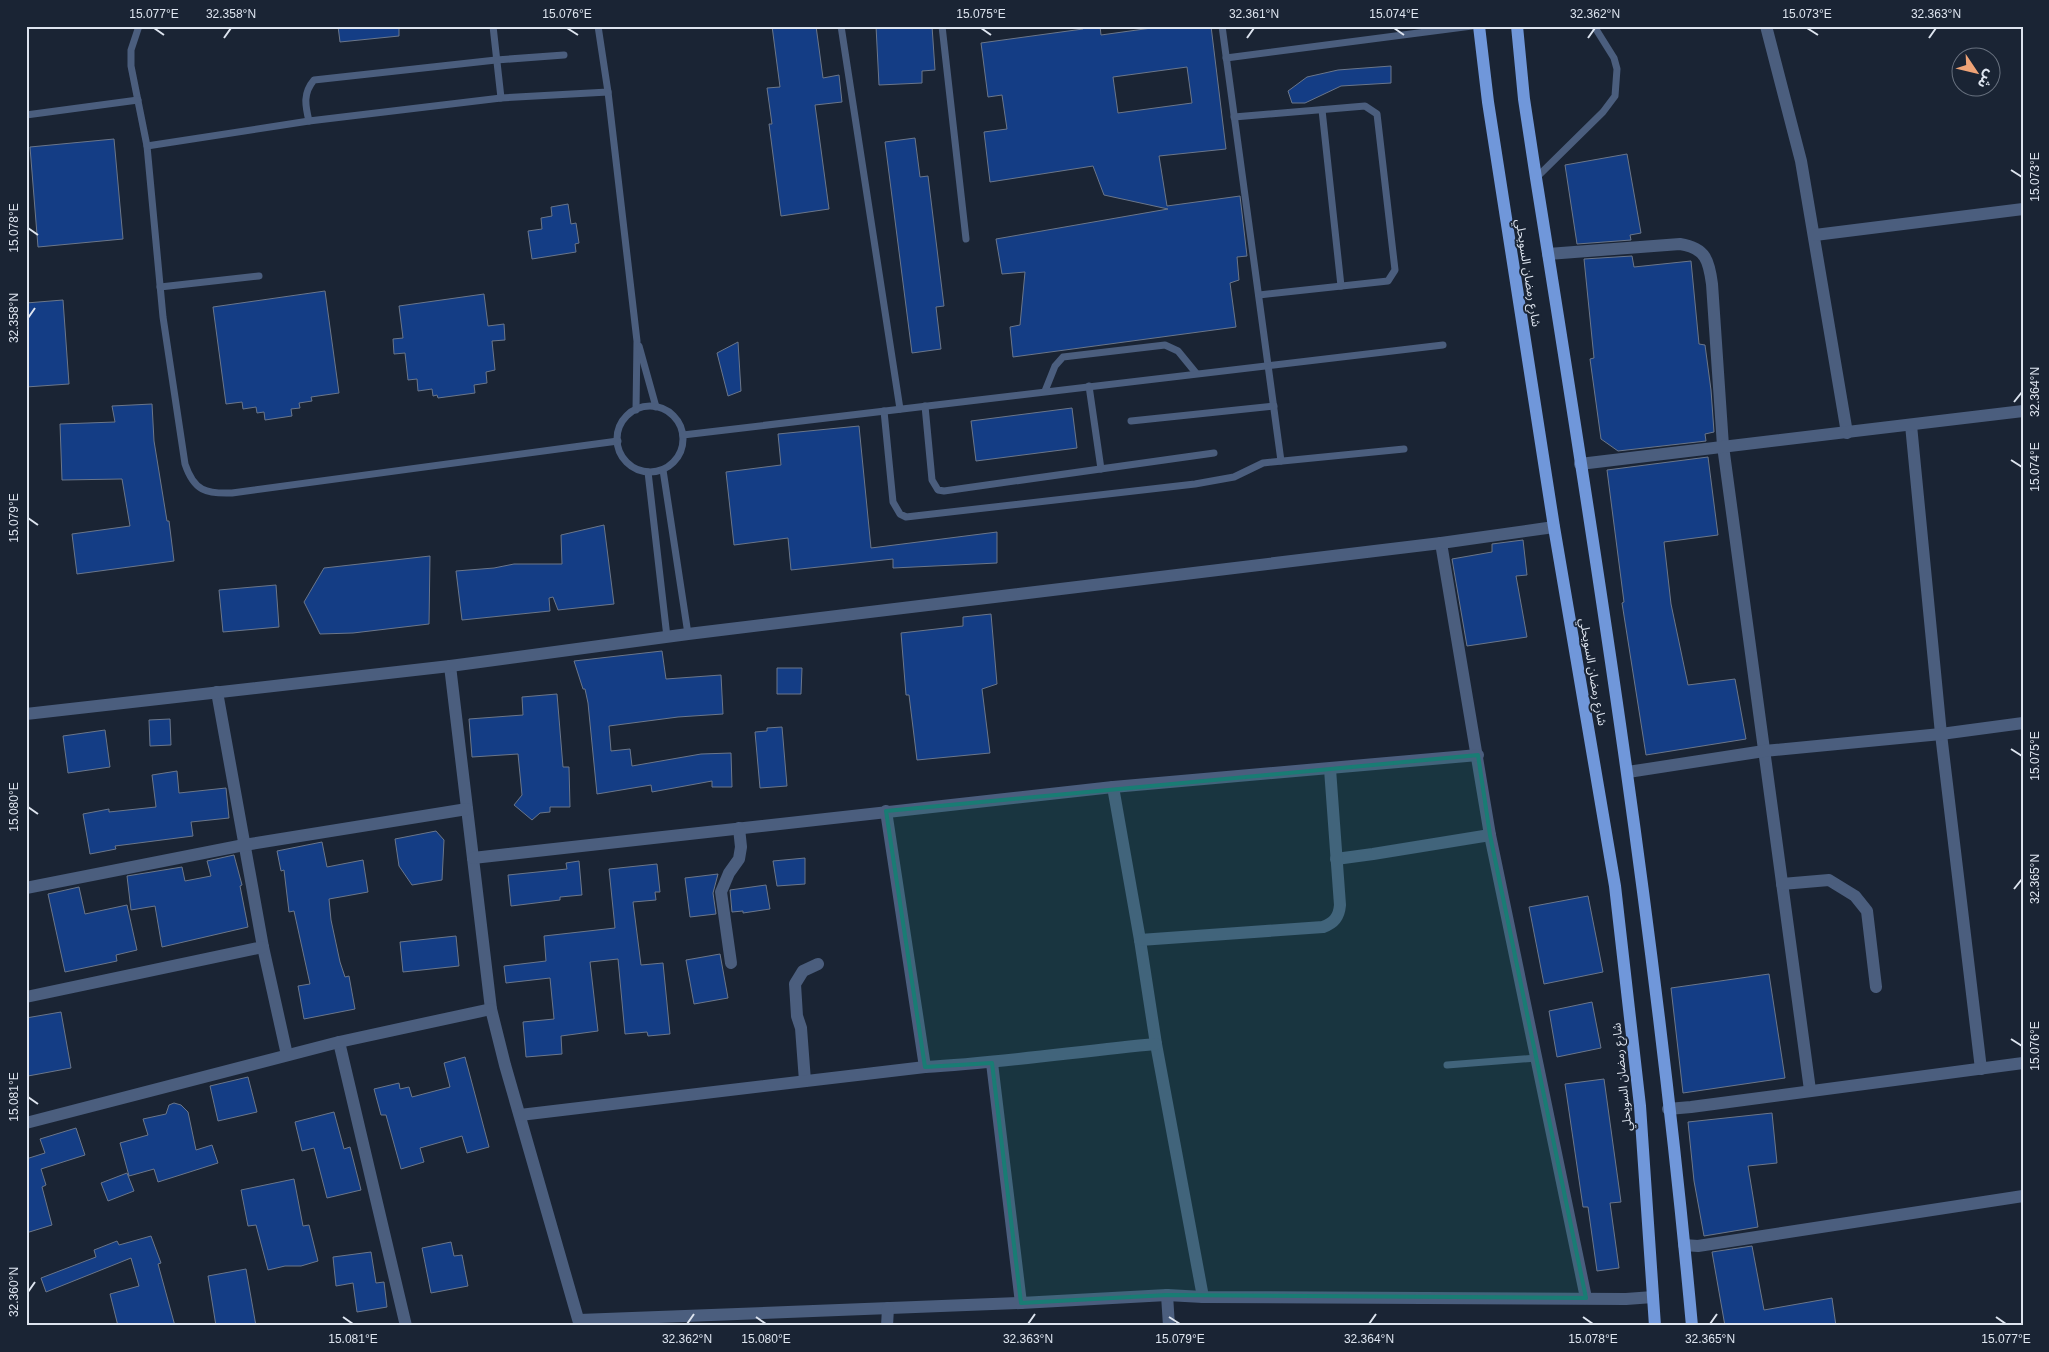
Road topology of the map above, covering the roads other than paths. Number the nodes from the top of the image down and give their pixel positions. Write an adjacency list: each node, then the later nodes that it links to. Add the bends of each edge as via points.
1 (139, 26): 17 (lane, via 131,50)
2 (493, 26): 14 (lane)
3 (598, 26): 15 (lane)
4 (841, 26): 41 (lane)
5 (942, 26): 26 (lane)
6 (1222, 26): 13 (lane)
7 (1472, 26): 13 (lane)
8 (1479, 26): 58 (main road, شارع رمضان السويحلي, via 1490,122)
9 (1517, 26): 23 (main road, شارع رمضان السويحلي)
10 (1594, 26): 23 (lane, via 1614,58 1617,69 1615,96)
11 (1766, 26): 25 (street, via 1792,123)
12 (564, 55): 14 (lane)
13 (1226, 58): 20 (lane)
14 (496, 60): 16 (lane); 21 (lane, via 314,80 305,101)
15 (608, 92): 16 (lane); 32 (lane)
16 (501, 98): 21 (lane)
17 (138, 100): 19 (lane); 22 (lane)
18 (1322, 110): 20 (lane); 29 (lane); 29 (lane, via 1365,106 1377,114 1395,270 1388,281)
19 (26, 115)
20 (1234, 117): 31 (lane)
21 (309, 121): 22 (lane)
22 (147, 146): 30 (lane)
23 (1536, 178): 27 (main road, شارع رمضان السويحلي)
24 (2023, 209): 25 (street)
25 (1815, 235): 47 (street)
26 (966, 239)
27 (1548, 254): 50 (street, via 1680,244 1690,245 1702,253 1708,261 1712,284); 54 (main road, شارع رمضان السويحلي)
28 (259, 276): 30 (lane)
29 (1341, 286): 31 (lane)
30 (160, 287): 49 (lane, via 185,464 189,476 205,492 232,493)
31 (1259, 295): 34 (lane)
32 (637, 340): 40 (lane); 42 (lane)
33 (1443, 345): 34 (lane)
34 (1268, 364): 35 (lane); 39 (lane)
35 (1196, 373): 36 (lane); 37 (lane, via 1178,351 1165,345 1064,357 1055,366)
36 (1089, 386): 37 (lane); 55 (lane)
37 (1045, 391): 38 (lane)
38 (925, 406): 41 (lane); 55 (lane, via 932,480 938,490)
39 (1274, 406): 45 (lane); 53 (lane)
40 (656, 407): 42 (lane); 48 (lane, via 674,416)
41 (900, 409): 43 (lane)
42 (636, 410): 49 (lane, via 622,422)
43 (884, 411): 48 (lane); 53 (lane, via 893,502 900,514 906,517 1195,484 1234,477 1263,463)
44 (2023, 411): 46 (street)
45 (1131, 421)
46 (1911, 425): 47 (street); 66 (street)
47 (1847, 433): 50 (street)
48 (683, 435): 56 (lane, via 679,456)
49 (618, 441): 57 (lane, via 619,450 630,465)
50 (1724, 446): 54 (street); 67 (street)
51 (1404, 449): 53 (lane)
52 (1214, 453): 55 (lane)
53 (1281, 461)
54 (1580, 464): 70 (main road, شارع رمضان السويحلي)
55 (1102, 469)
56 (663, 470): 57 (lane); 60 (lane)
57 (648, 472): 61 (lane)
58 (1554, 526): 59 (street); 106 (main road, شارع رمضان السويحلي, via 1615,886 1640,1106)
59 (1441, 543): 60 (street); 68 (street)
60 (688, 634): 61 (street)
61 (668, 637): 62 (street)
62 (450, 666): 63 (street); 72 (street)
63 (217, 692): 64 (street); 76 (street)
64 (26, 714)
65 (2023, 723): 66 (street)
66 (1941, 734): 67 (street); 96 (street)
67 (1764, 751): 70 (street); 79 (street)
68 (1478, 756): 69 (street); 75 (street)
69 (1330, 769): 71 (street); 78 (street)
70 (1628, 772): 99 (main road, شارع رمضان السويحلي)
71 (1113, 787): 73 (street); 81 (street)
72 (467, 810): 76 (street); 77 (street)
73 (886, 811): 74 (street); 95 (street)
74 (739, 828): 77 (street); 83 (street, via 739,859 721,892)
75 (1490, 834): 78 (street); 91 (street)
76 (244, 845): 80 (street); 82 (street)
77 (473, 858): 87 (street)
78 (1336, 858): 81 (street, via 1339,911 1330,925)
79 (1782, 884): 85 (street, via 1829,880 1855,896 1867,911); 98 (street)
80 (26, 888)
81 (1140, 940): 89 (street)
82 (263, 947): 86 (street); 90 (street)
83 (731, 963)
84 (818, 964): 97 (street, via 803,972 795,984)
85 (1876, 987)
86 (26, 997)
87 (491, 1009): 88 (street); 100 (street)
88 (339, 1042): 90 (street); 111 (street)
89 (1156, 1044): 92 (street); 105 (street)
90 (288, 1055): 101 (street)
91 (1537, 1058): 94 (lane); 107 (street)
92 (992, 1063): 95 (street); 108 (street)
93 (2023, 1064): 96 (street)
94 (1447, 1065)
95 (925, 1067): 97 (street)
96 (1981, 1069): 98 (street)
97 (805, 1082): 100 (street)
98 (1810, 1090): 99 (street)
99 (1668, 1108): 103 (main road, شارع رمضان السويحلي)
100 (520, 1115): 110 (street)
101 (26, 1123)
102 (2023, 1196): 103 (street, via 1698,1246)
103 (1684, 1245): 115 (main road, شارع رمضان السويحلي)
104 (1167, 1295): 105 (street); 108 (street); 113 (street)
105 (1203, 1297): 107 (street)
106 (1653, 1297): 107 (street); 114 (main road, شارع رمضان السويحلي)
107 (1586, 1298)
108 (1021, 1303): 109 (street)
109 (888, 1308): 110 (street); 112 (street)
110 (580, 1323)
111 (406, 1326)
112 (887, 1326)
113 (1169, 1326)
114 (1655, 1326)
115 (1692, 1326)

